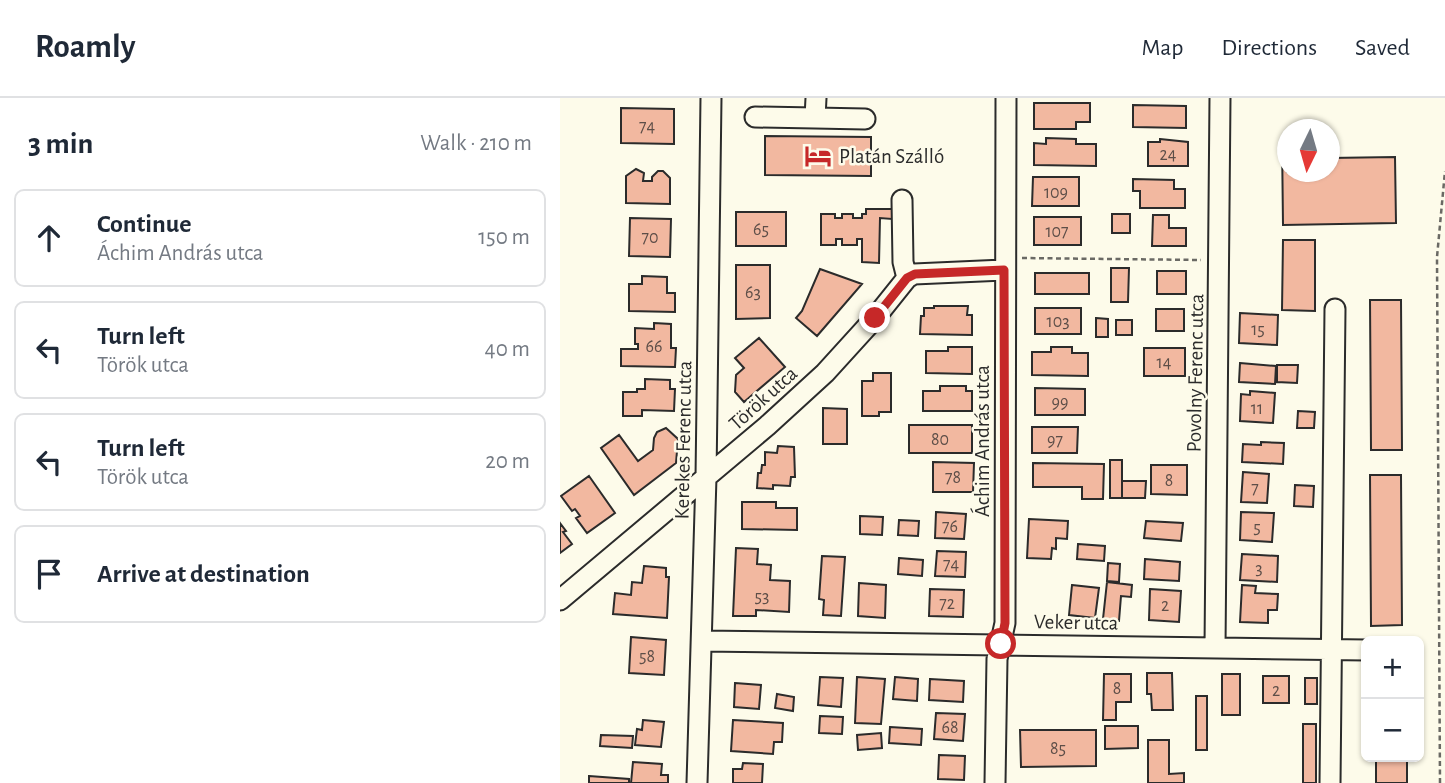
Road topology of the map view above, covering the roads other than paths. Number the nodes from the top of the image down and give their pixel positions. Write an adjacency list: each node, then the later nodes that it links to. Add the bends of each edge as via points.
1 (711, 98): 11 (street, Kerekes Ferenc utca)
2 (1006, 98): 8 (street, Áchim András utca)
3 (1220, 98): 15 (street, Povolny Ferenc utca)
4 (815, 108): 5 (street); 6 (street)
5 (755, 117)
6 (865, 119)
7 (902, 200): 9 (street)
8 (1005, 264): 9 (street); 14 (street, Áchim András utca, via 1005,623)
9 (907, 278): 11 (street, Török utca, via 825,373)
10 (1335, 309): 16 (street)
11 (706, 477): 12 (street, Török utca); 13 (street, Kerekes Ferenc utca)
12 (560, 600)
13 (702, 641): 14 (street, Veker utca); 18 (street, Kerekes Ferenc utca)
14 (1001, 644): 15 (street, Veker utca); 19 (street, Áchim András utca)
15 (1215, 648): 16 (street, Veker utca)
16 (1332, 649): 17 (street, Veker utca); 20 (street)
17 (1361, 650)
18 (697, 783)
19 (995, 783)
20 (1330, 783)

